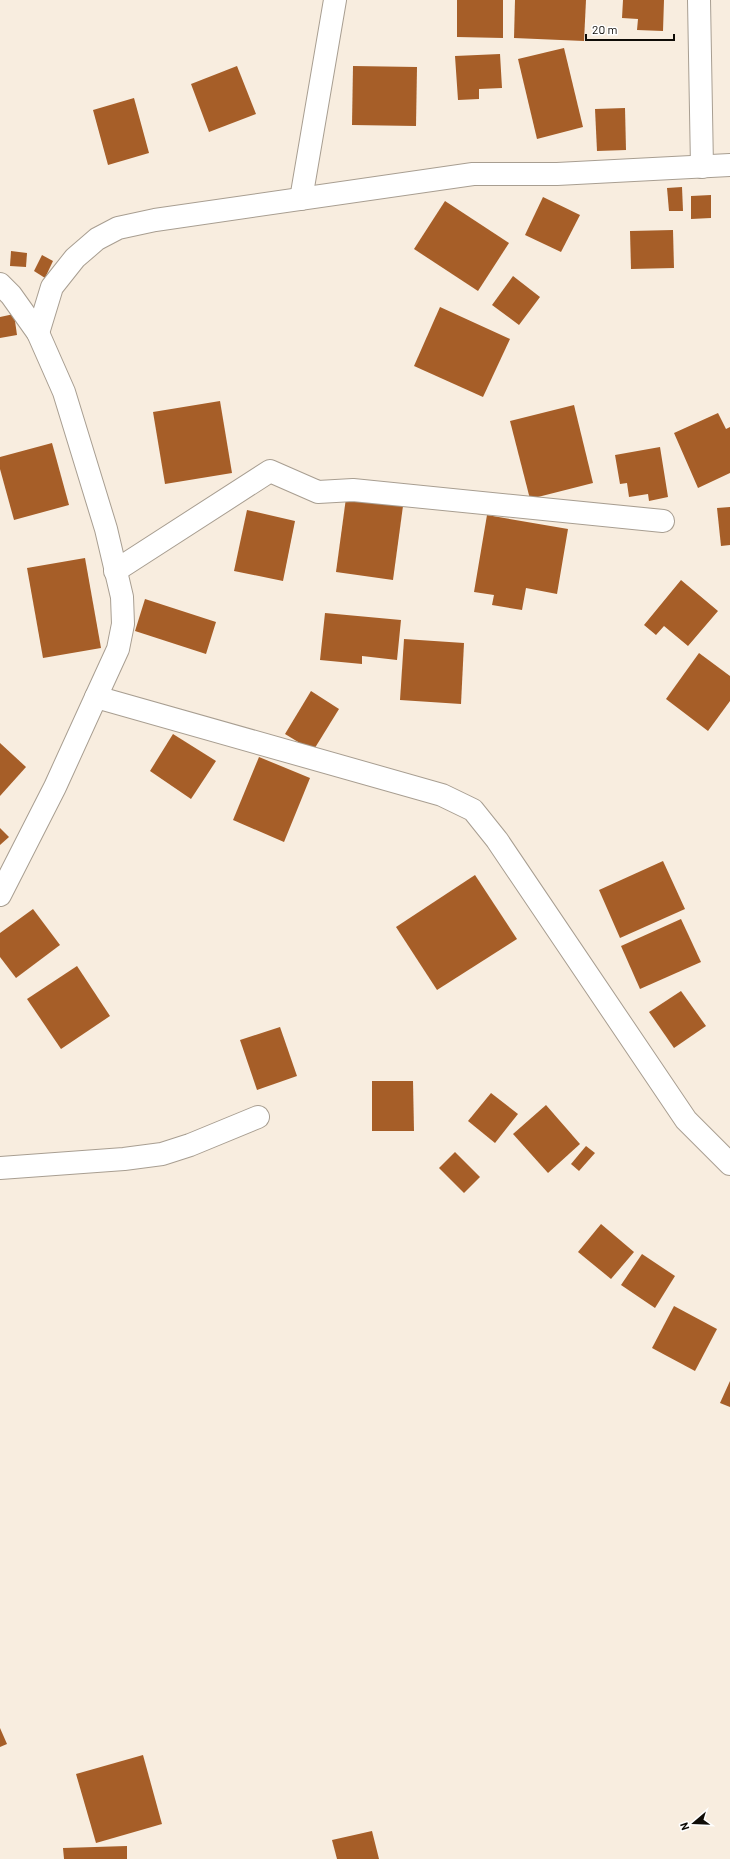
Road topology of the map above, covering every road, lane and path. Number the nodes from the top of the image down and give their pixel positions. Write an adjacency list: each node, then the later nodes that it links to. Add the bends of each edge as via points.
1 (335, 0): 5 (street)
2 (699, 0): 4 (street)
3 (730, 165): 4 (street)
4 (702, 167): 5 (street, via 557,174 473,174)
5 (302, 199): 7 (street, via 155,220 118,228 97,239 75,258 52,287)
6 (0, 284): 7 (street)
7 (38, 333): 9 (street, via 64,392 106,529)
8 (663, 521): 9 (street, via 353,490 318,492 270,471)
9 (115, 571): 10 (street, via 122,597 123,624 118,649)
10 (96, 698): 11 (street, via 55,787); 13 (street, via 442,795 473,810 497,840 686,1120)
11 (0, 895)
12 (258, 1116): 14 (street, via 162,1154)
13 (730, 1164)
14 (0, 1168)

